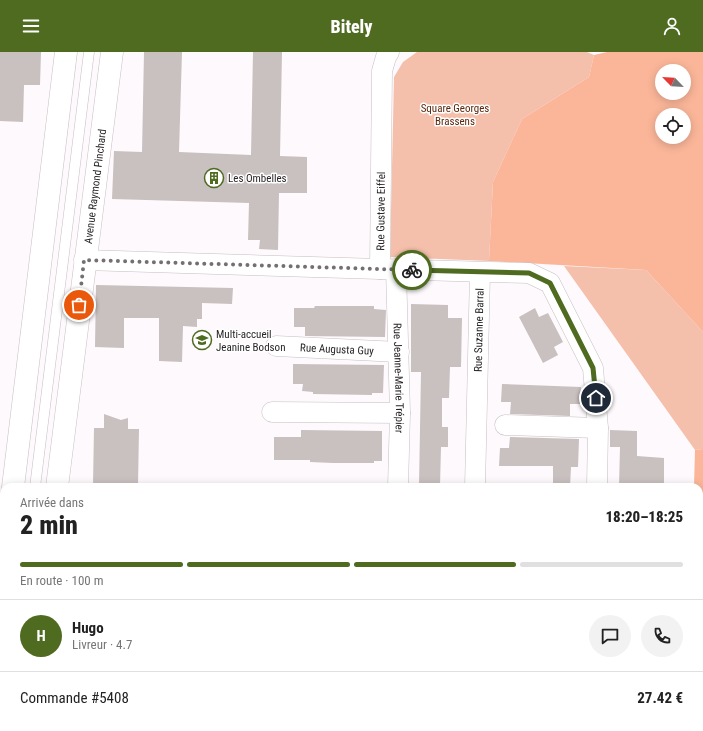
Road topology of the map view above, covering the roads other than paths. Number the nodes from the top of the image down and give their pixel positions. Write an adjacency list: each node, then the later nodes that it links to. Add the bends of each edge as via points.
1 (66, 52): 14 (street)
2 (89, 52): 15 (lane, Avenue Raymond Pinchard)
3 (112, 52): 5 (street, Avenue Raymond Pinchard)
4 (389, 52): 6 (street, Rue Gustave Eiffel, via 382,71)
5 (84, 260): 6 (street); 16 (street, Avenue Raymond Pinchard)
6 (388, 269): 7 (street, Rue Suzanne Barral); 9 (street, Rue Jeanne-Marie Trépier)
7 (480, 272): 13 (street, via 529,273 550,283 593,368); 18 (street, Rue Suzanne Barral)
8 (276, 346): 9 (street, Rue Augusta Guy)
9 (399, 352): 11 (street, Rue Jeanne-Marie Trépier)
10 (272, 412): 11 (street)
11 (400, 413): 17 (street, Rue Jeanne-Marie Trépier)
12 (505, 425): 13 (street)
13 (598, 428): 19 (street)
14 (13, 483)
15 (35, 483)
16 (57, 483)
17 (398, 483)
18 (475, 483)
19 (596, 483)

